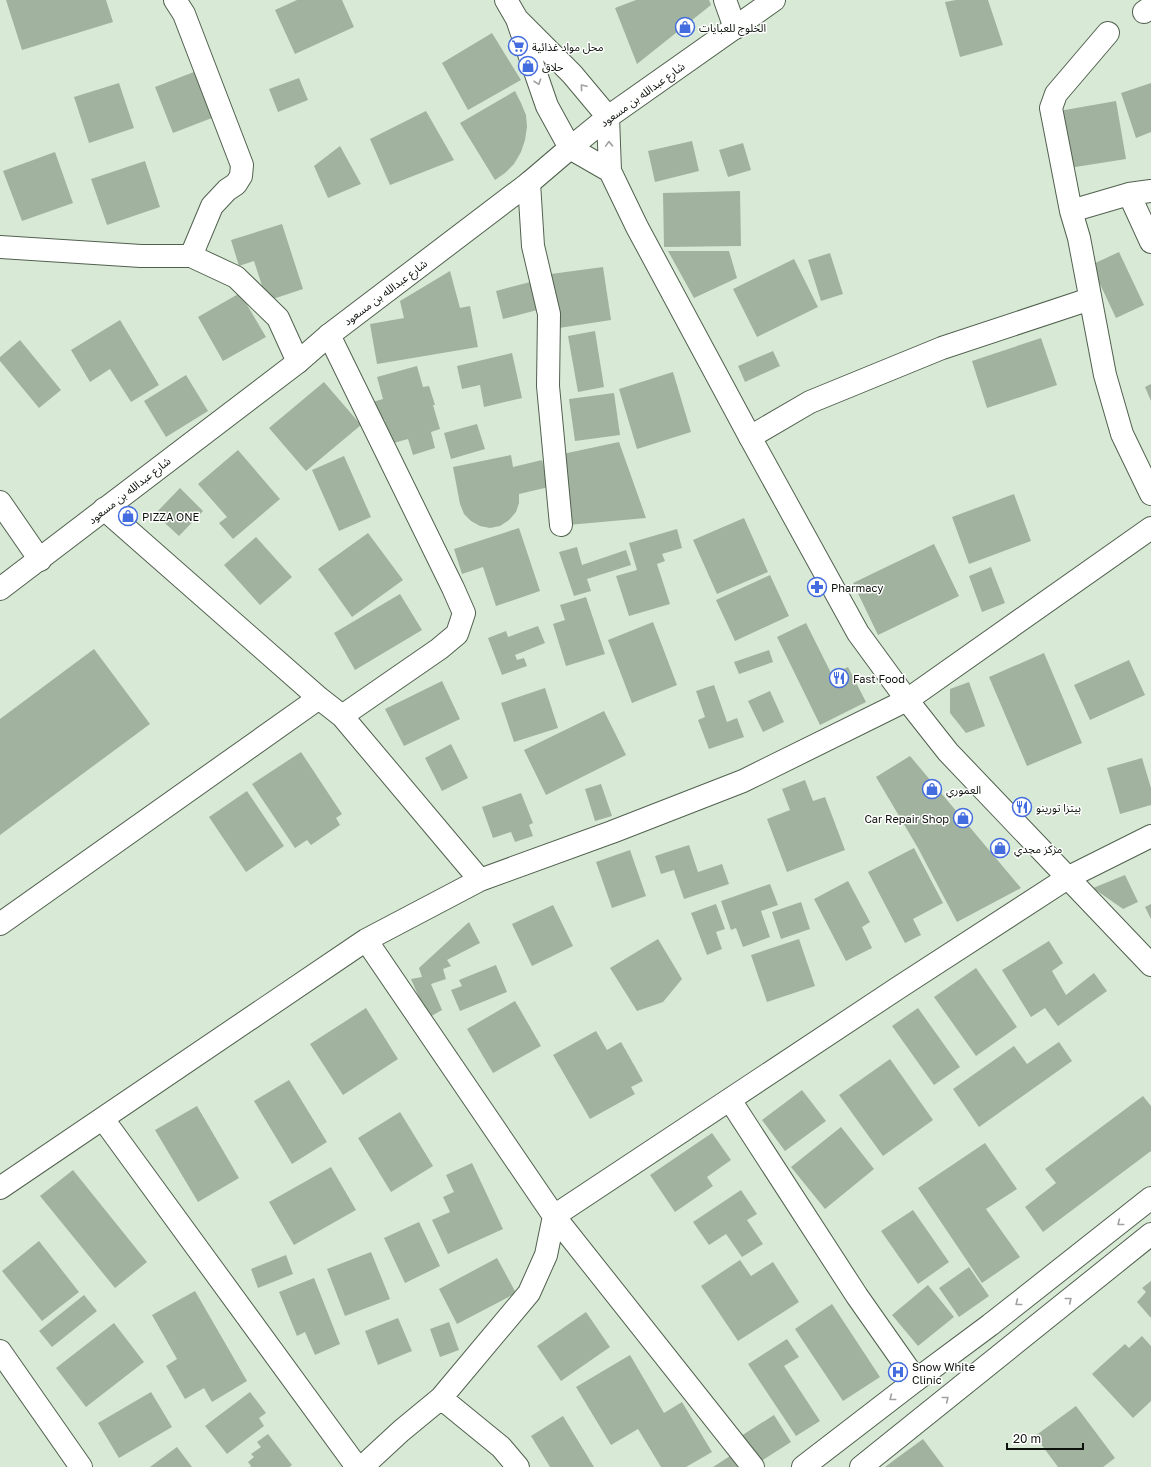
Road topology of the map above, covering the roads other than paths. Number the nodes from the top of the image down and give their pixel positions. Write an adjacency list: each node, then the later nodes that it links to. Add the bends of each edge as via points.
1 (175, 0): 17 (street, via 184,14 242,165 241,176 236,184 226,190 212,206)
2 (506, 0): 5 (street)
3 (724, 0): 6 (street)
4 (774, 0): 6 (street, شارع عبدالله بن مسعود)
5 (517, 19): 8 (street, one-way to 5, via 572,74); 9 (street, one-way to 9, via 547,106)
6 (735, 28): 8 (street, شارع عبدالله بن مسعود)
7 (1108, 32): 14 (street, via 1056,94 1051,108)
8 (608, 117): 9 (street, شارع عبدالله بن مسعود); 10 (street, one-way to 8)
9 (570, 148): 10 (street); 11 (street, شارع عبدالله بن مسعود)
10 (610, 171): 21 (street, via 637,228)
11 (529, 183): 19 (street, شارع عبدالله بن مسعود); 25 (street, via 533,246 548,314 548,386)
12 (1151, 191): 13 (street)
13 (1129, 194): 14 (street); 15 (street)
14 (1071, 211): 18 (street, via 1079,238)
15 (1151, 242)
16 (0, 247): 17 (street, via 141,256)
17 (191, 256): 20 (street, via 236,277 278,318)
18 (1090, 298): 21 (street, via 935,351 810,402); 22 (street, via 1105,375 1122,434)
19 (330, 335): 20 (street, شارع عبدالله بن مسعود); 31 (street, via 464,613 457,634 440,649)
20 (298, 362): 24 (street, شارع عبدالله بن مسعود)
21 (750, 437): 30 (street, via 858,633)
22 (1151, 494)
23 (0, 502): 27 (street)
24 (104, 509): 27 (street, شارع عبدالله بن مسعود); 29 (street)
25 (561, 526)
26 (1151, 528): 30 (street)
27 (40, 560): 28 (street, شارع عبدالله بن مسعود)
28 (0, 589)
29 (319, 698): 31 (street); 35 (street)
30 (907, 700): 33 (street, via 948,752); 34 (street, via 743,781)
31 (342, 716): 34 (street)
32 (1151, 836): 33 (street)
33 (1068, 878): 37 (street); 38 (street)
34 (480, 880): 36 (street)
35 (0, 924)
36 (366, 940): 39 (street); 42 (street)
37 (1151, 965)
38 (730, 1100): 42 (street); 45 (street, via 857,1296)
39 (102, 1119): 40 (street); 48 (street)
40 (0, 1188)
41 (1151, 1198): 45 (street, one-way to 45)
42 (554, 1216): 46 (street, via 546,1255 529,1293); 51 (street)
43 (1151, 1234): 53 (street, one-way to 43)
44 (0, 1350): 47 (street)
45 (916, 1380): 52 (street, one-way to 52)
46 (442, 1398): 49 (street); 50 (street, via 501,1447)
47 (81, 1467)
48 (357, 1467)
49 (362, 1467)
50 (518, 1467)
51 (753, 1467)
52 (803, 1467)
53 (861, 1467)

